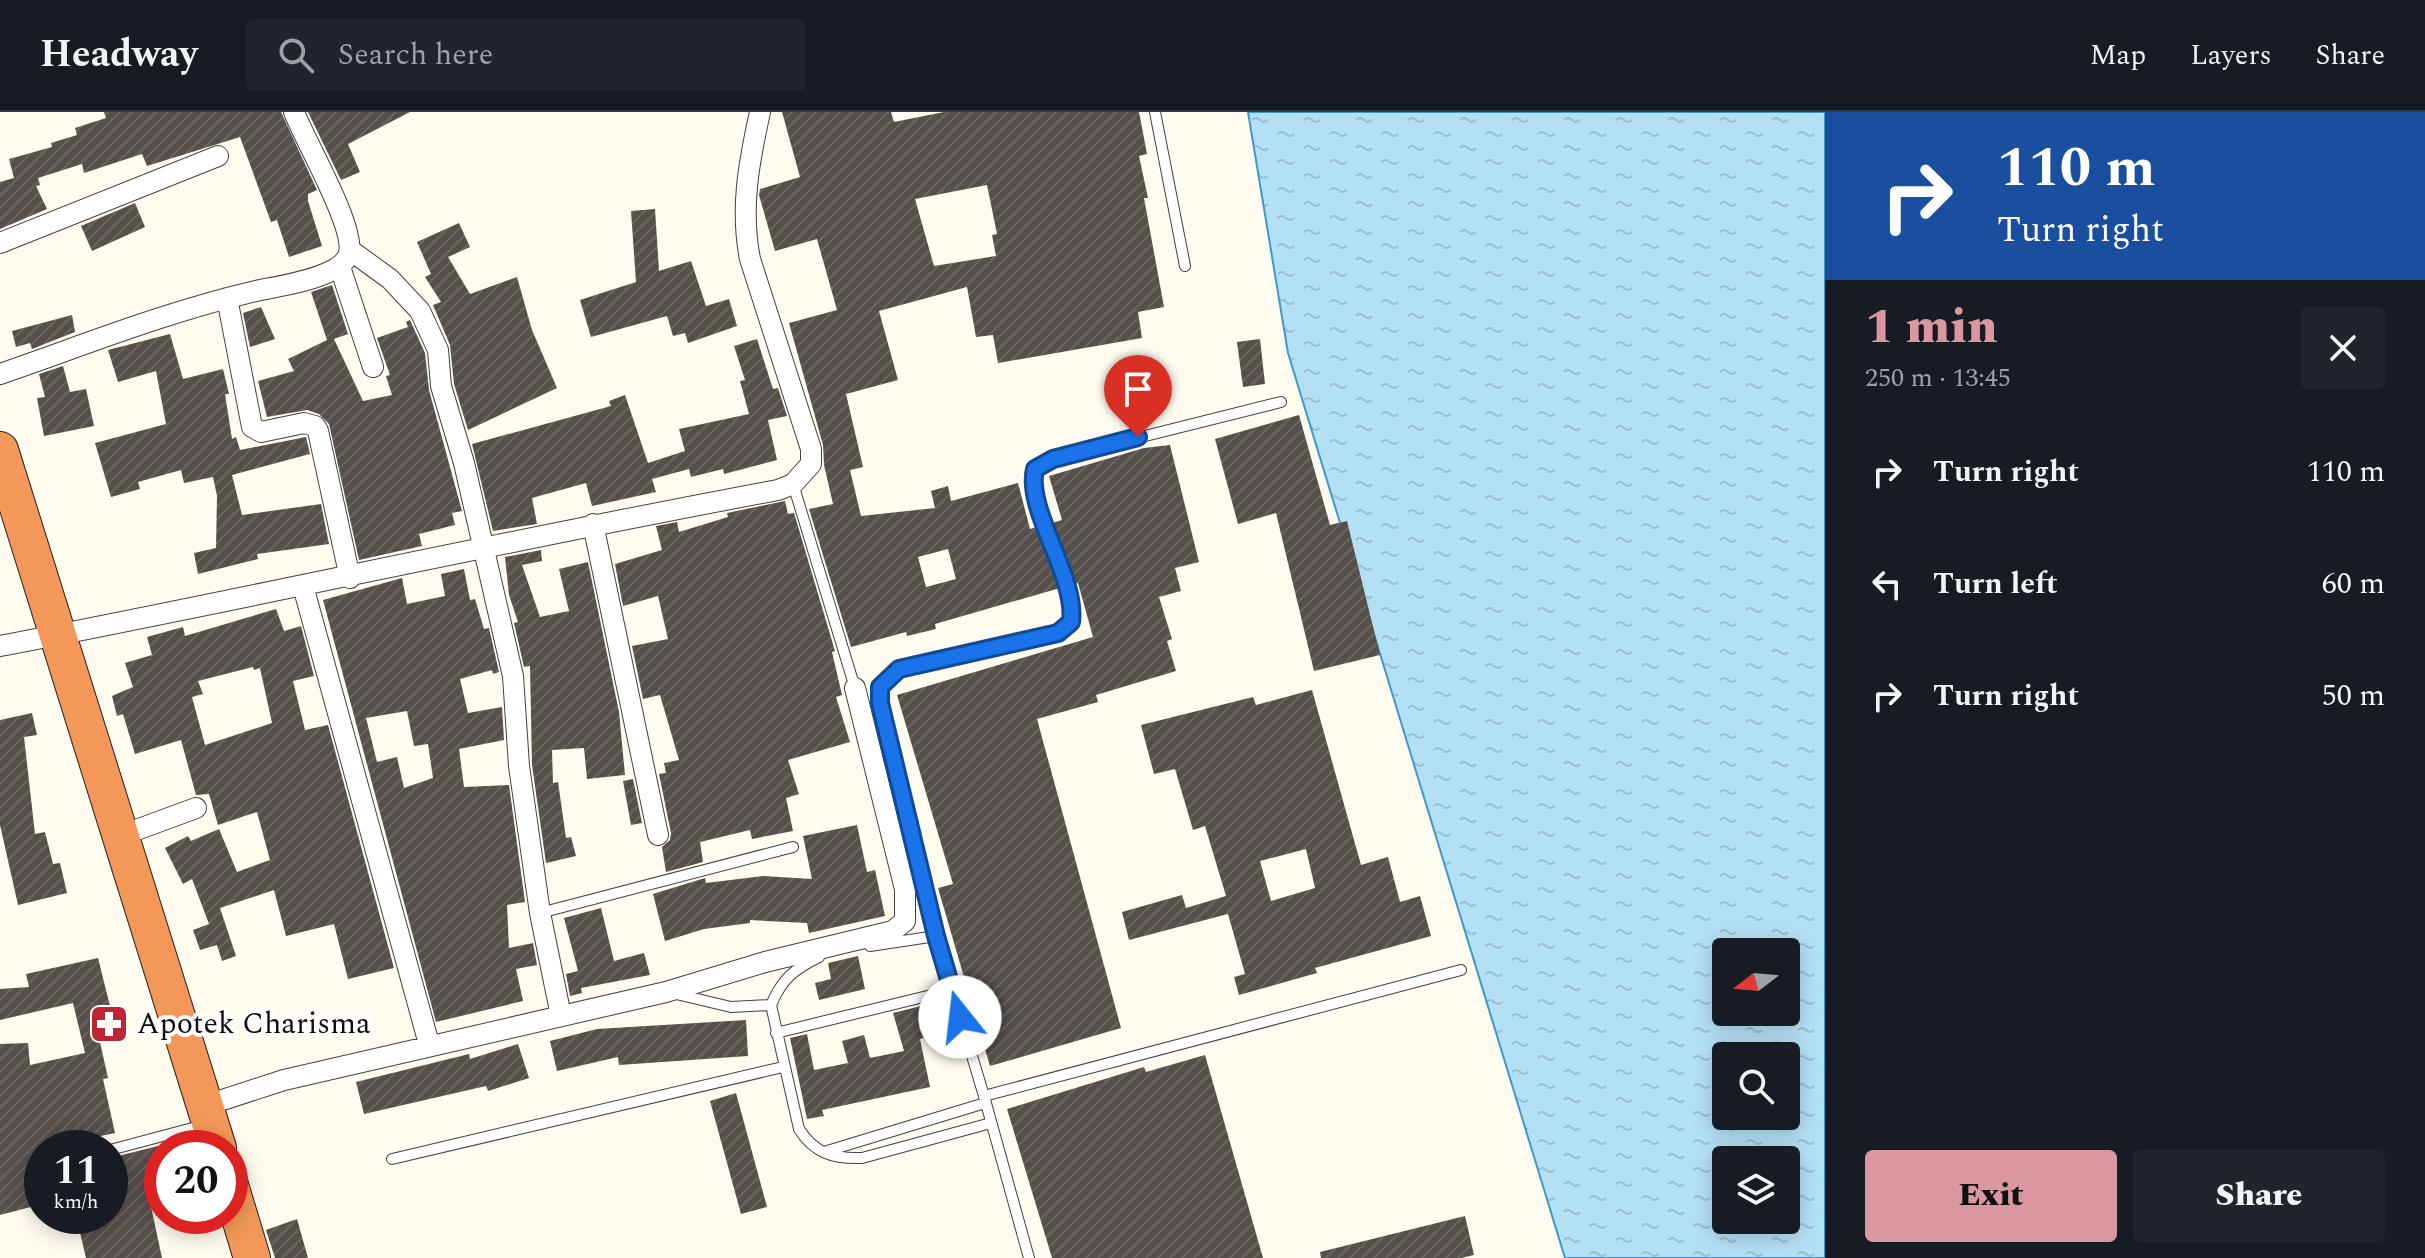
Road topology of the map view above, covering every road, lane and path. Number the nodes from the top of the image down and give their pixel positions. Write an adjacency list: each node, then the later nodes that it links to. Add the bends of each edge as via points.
1 (294, 112): 6 (street, via 345,225)
2 (760, 112): 13 (street, via 744,227 811,449 811,464)
3 (1155, 112): 7 (lane)
4 (218, 156): 5 (street)
5 (0, 243)
6 (345, 258): 8 (street, via 317,276); 9 (street); 15 (street, via 390,279 428,324)
7 (1185, 266)
8 (227, 298): 10 (street); 16 (street, via 252,427 261,432 304,423 318,431)
9 (373, 367)
10 (0, 374)
11 (1281, 402): 26 (lane, via 1042,463 1033,478 1071,602 1071,622 1058,633 899,669 880,687)
12 (0, 450): 18 (highway)
13 (793, 484): 14 (street); 20 (lane)
14 (593, 524): 15 (street); 22 (street)
15 (485, 548): 16 (street); 25 (street, via 513,676 519,766)
16 (350, 578): 17 (street)
17 (303, 586): 18 (street); 33 (street)
18 (57, 635): 19 (street); 23 (highway)
19 (0, 646)
20 (855, 688): 29 (street, via 905,889 905,921 872,938)
21 (196, 808): 23 (street)
22 (658, 835)
23 (120, 836): 37 (highway)
24 (793, 847): 25 (lane)
25 (540, 913): 31 (street)
26 (936, 936): 28 (lane); 30 (lane, via 819,956 781,982)
27 (1461, 970): 35 (lane)
28 (952, 990): 32 (lane); 35 (lane)
29 (666, 992): 30 (lane, via 731,1007); 31 (street)
30 (771, 1005): 32 (lane)
31 (561, 1016): 33 (street)
32 (776, 1033): 34 (lane)
33 (429, 1044): 37 (street, via 284,1080)
34 (783, 1067): 39 (lane, via 799,1129); 40 (lane)
35 (984, 1100): 36 (lane); 39 (lane)
36 (991, 1123): 39 (lane, via 862,1158); 43 (lane)
37 (210, 1126): 38 (lane)
38 (128, 1146)
39 (822, 1153)
40 (392, 1159)
41 (245, 1234): 42 (highway)
42 (252, 1258)
43 (1029, 1258)

